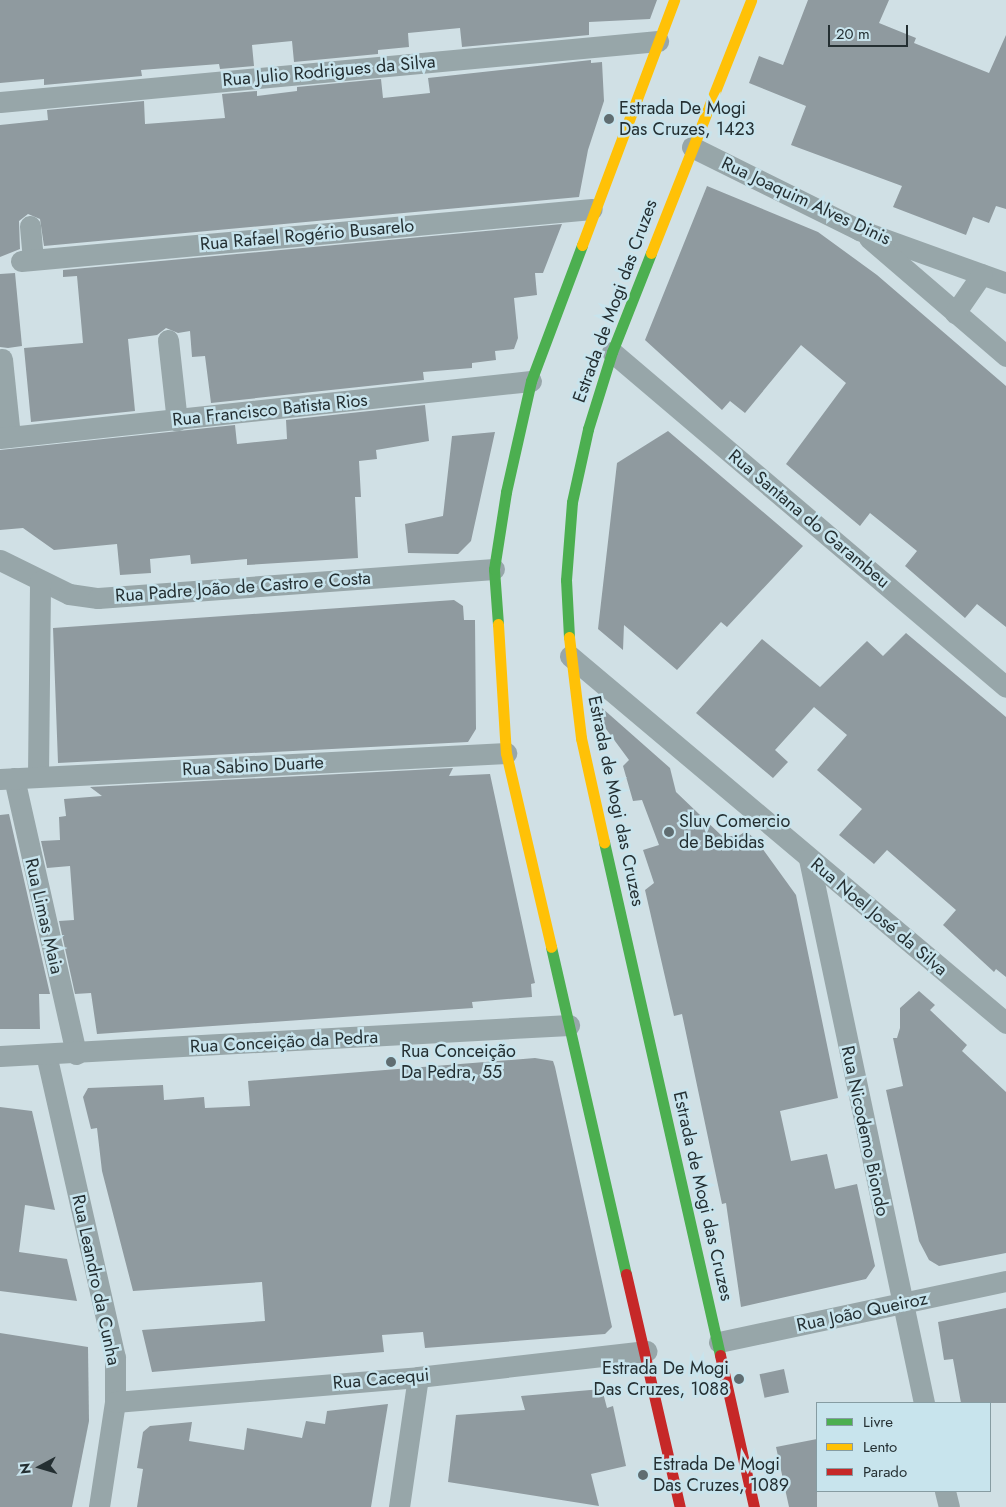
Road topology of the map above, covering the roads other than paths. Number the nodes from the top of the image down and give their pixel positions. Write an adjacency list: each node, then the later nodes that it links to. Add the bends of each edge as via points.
1 (674, 0): 3 (main road)
2 (751, 0): 5 (main road, Estrada de Mogi das Cruzes)
3 (658, 41): 4 (street, Rua Julio Rodrigues da Silva); 6 (main road)
4 (0, 102)
5 (692, 147): 8 (street, Rua Joaquim Alves Dinis); 13 (main road, Estrada de Mogi das Cruzes)
6 (592, 209): 7 (street, Rua Rafael Rogério Busarelo, via 27,260); 16 (main road)
7 (30, 226)
8 (860, 230): 9 (street, Rua Joaquim Alves Dinis); 11 (street)
9 (982, 274): 10 (street, Rua Joaquim Alves Dinis); 11 (street)
10 (1006, 282)
11 (955, 313): 14 (street)
12 (168, 340): 17 (street)
13 (612, 352): 22 (main road, Estrada de Mogi das Cruzes, via 588,429 572,502 566,580); 23 (street, Rua Santana do Garambeu)
14 (1006, 356)
15 (2, 359): 18 (street)
16 (531, 381): 17 (street, Rua Francisco Batista Rios); 20 (main road, via 506,492)
17 (176, 421): 18 (street, Rua Francisco Batista Rios)
18 (5, 437)
19 (0, 560): 21 (street, Rua Padre João de Castro e Costa)
20 (494, 569): 21 (street, Rua Padre João de Castro e Costa, via 98,598 69,594); 24 (main road)
21 (40, 581): 25 (street)
22 (570, 656): 27 (street, Rua Noel José da Silva); 35 (main road, Estrada de Mogi das Cruzes, via 581,738)
23 (1006, 687)
24 (506, 753): 25 (street, Rua Sabino Duarte); 29 (main road)
25 (38, 776): 26 (street, Rua Sabino Duarte)
26 (7, 778): 31 (street, Rua Limas Maia)
27 (809, 859): 28 (street, Rua Noel José da Silva); 34 (street, Rua Nicodemo Biondo)
28 (1006, 1023)
29 (568, 1024): 31 (street, Rua Conceição da Pedra); 36 (main road)
30 (46, 1054): 31 (street, Rua Conceição da Pedra); 32 (street, Rua Conceição da Pedra); 38 (street, Rua Leandro da Cunha, via 115,1357)
31 (76, 1054)
32 (0, 1056)
33 (1006, 1281): 34 (street, Rua João Queiroz)
34 (901, 1304): 35 (street, Rua João Queiroz); 39 (street, Rua Nicodemo Biondo)
35 (719, 1342): 44 (main road, Estrada de Mogi das Cruzes)
36 (646, 1351): 37 (street, Rua Cacequi); 43 (main road)
37 (418, 1377): 38 (street, Rua Cacequi); 42 (street)
38 (115, 1402): 41 (street, Rua Leandro da Cunha)
39 (924, 1402)
40 (945, 1492): 45 (street)
41 (99, 1507)
42 (399, 1507)
43 (680, 1507)
44 (754, 1507)
45 (949, 1507)

